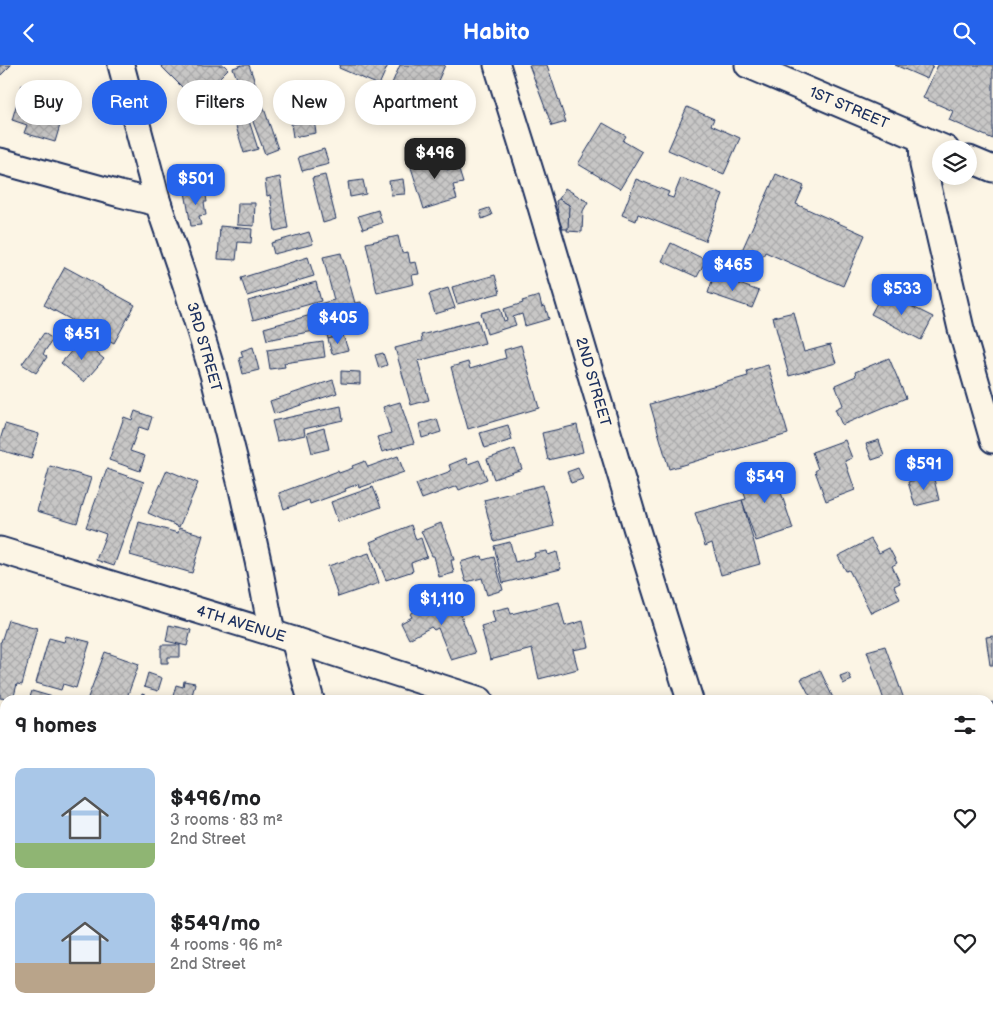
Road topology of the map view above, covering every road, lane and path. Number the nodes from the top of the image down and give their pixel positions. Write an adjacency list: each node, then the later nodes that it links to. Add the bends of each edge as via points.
1 (121, 65): 9 (street, 3RD STREET)
2 (497, 65): 15 (street, 2ND STREET)
3 (748, 65): 4 (street, 1ST STREET)
4 (922, 139): 5 (street, 1ST STREET); 10 (street, via 923,165 961,329)
5 (932, 143)
6 (0, 161): 9 (street)
7 (977, 162): 8 (street)
8 (993, 169)
9 (158, 203): 12 (street, 3RD STREET, via 213,374 258,561)
10 (993, 440)
11 (0, 550): 12 (street, 4TH AVENUE)
12 (283, 637): 13 (street, 3RD STREET); 14 (street, 4TH AVENUE)
13 (309, 695)
14 (464, 695)
15 (688, 695)

